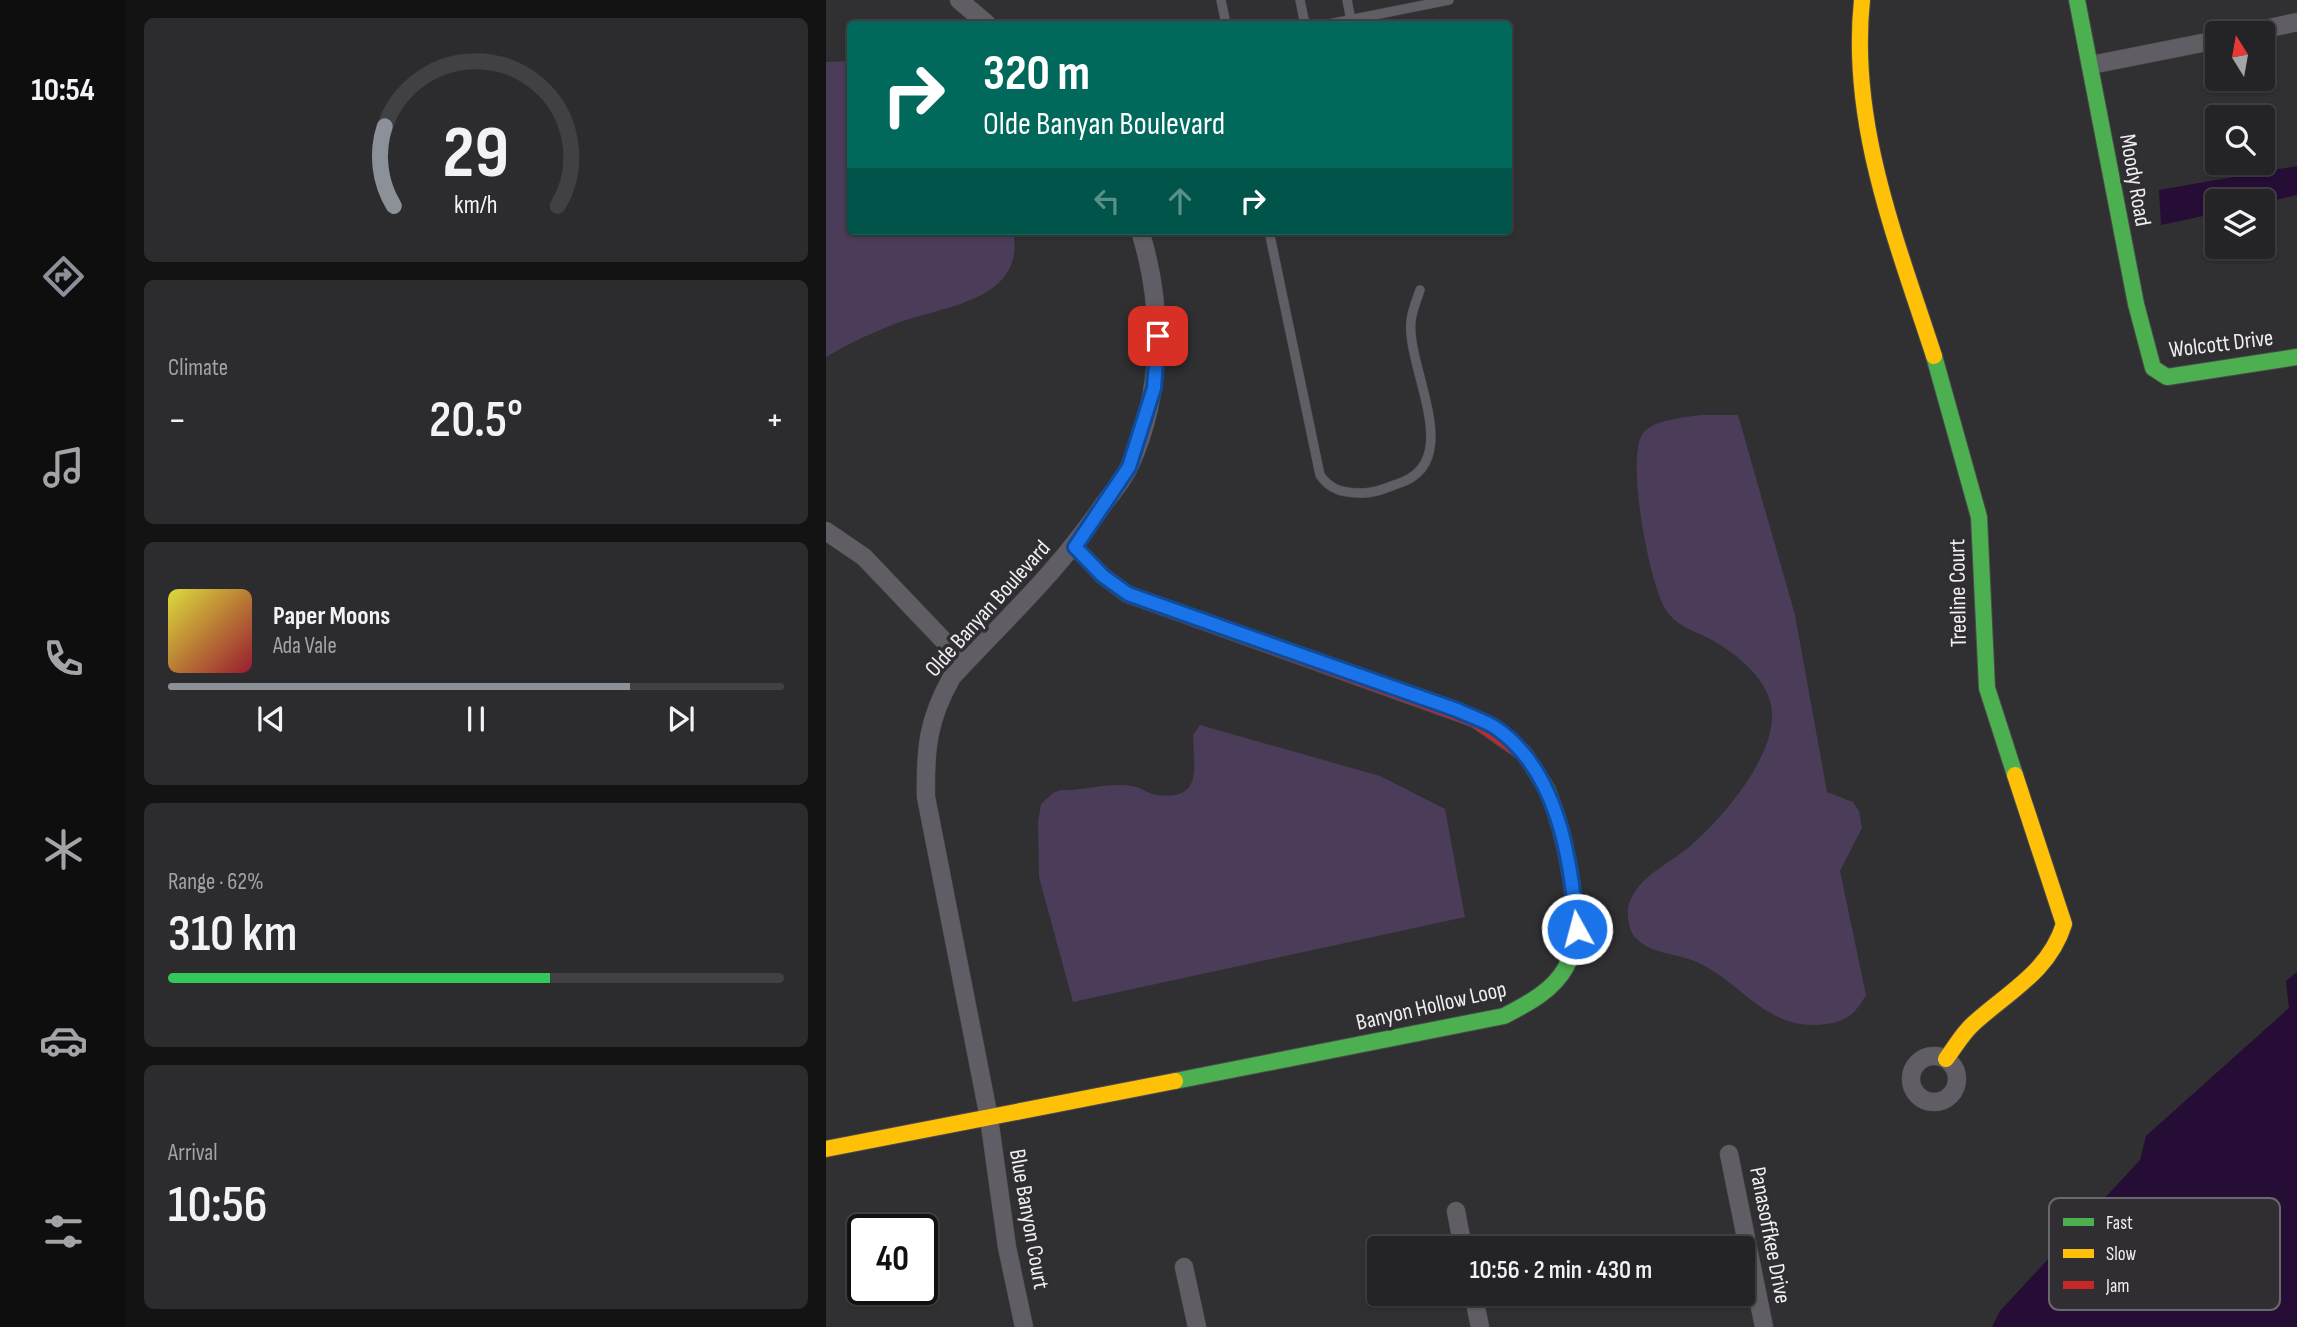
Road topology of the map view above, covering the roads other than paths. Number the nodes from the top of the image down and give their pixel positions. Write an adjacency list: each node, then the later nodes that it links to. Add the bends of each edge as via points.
1 (1221, 0): 13 (lane)
2 (1300, 0): 14 (lane)
3 (1347, 0): 11 (lane)
4 (1396, 0): 10 (lane)
5 (1446, 0): 9 (lane)
6 (1862, 0): 28 (street, Treeline Court, via 1856,61 1864,130 1975,494 1985,567 1987,688 2064,924 2050,960 1971,1026)
7 (2077, 0): 19 (street, Moody Road)
8 (961, 1): 12 (street)
9 (1432, 2): 10 (lane)
10 (1398, 10): 11 (lane)
11 (1351, 20): 15 (lane)
12 (984, 21)
13 (1225, 21)
14 (1305, 21)
15 (1346, 21)
16 (2297, 22): 17 (street)
17 (2275, 27)
18 (2205, 42): 19 (street)
19 (2091, 65): 24 (street, Moody Road)
20 (1141, 235): 26 (street, Olde Banyan Boulevard, via 1158,336 1154,388 1129,467)
21 (1270, 235): 22 (lane, via 1320,475 1343,493 1367,494 1414,479 1429,460 1432,439 1410,321)
22 (1420, 290)
23 (2297, 357): 24 (street, Wolcott Drive, via 2167,377)
24 (2152, 368)
25 (826, 531): 27 (street, via 864,557)
26 (1075, 547): 27 (street, Olde Banyan Boulevard); 29 (street, Banyon Hollow Loop, via 1128,594 1457,710 1496,728 1526,755 1555,806 1577,929 1570,956 1555,983 1541,997 1504,1016)
27 (965, 663): 29 (street, Olde Banyan Boulevard, via 937,703 930,726 926,797)
28 (1946, 1059)
29 (989, 1118): 30 (street, Banyon Hollow Loop); 36 (street, Blue Banyon Court, via 1007,1247)
30 (826, 1149)
31 (1729, 1154): 39 (street, Panasoffkee Drive)
32 (1456, 1211): 33 (street)
33 (1461, 1236)
34 (1184, 1267): 37 (street)
35 (1476, 1306): 38 (street)
36 (1024, 1327)
37 (1196, 1327)
38 (1480, 1327)
39 (1764, 1327)

